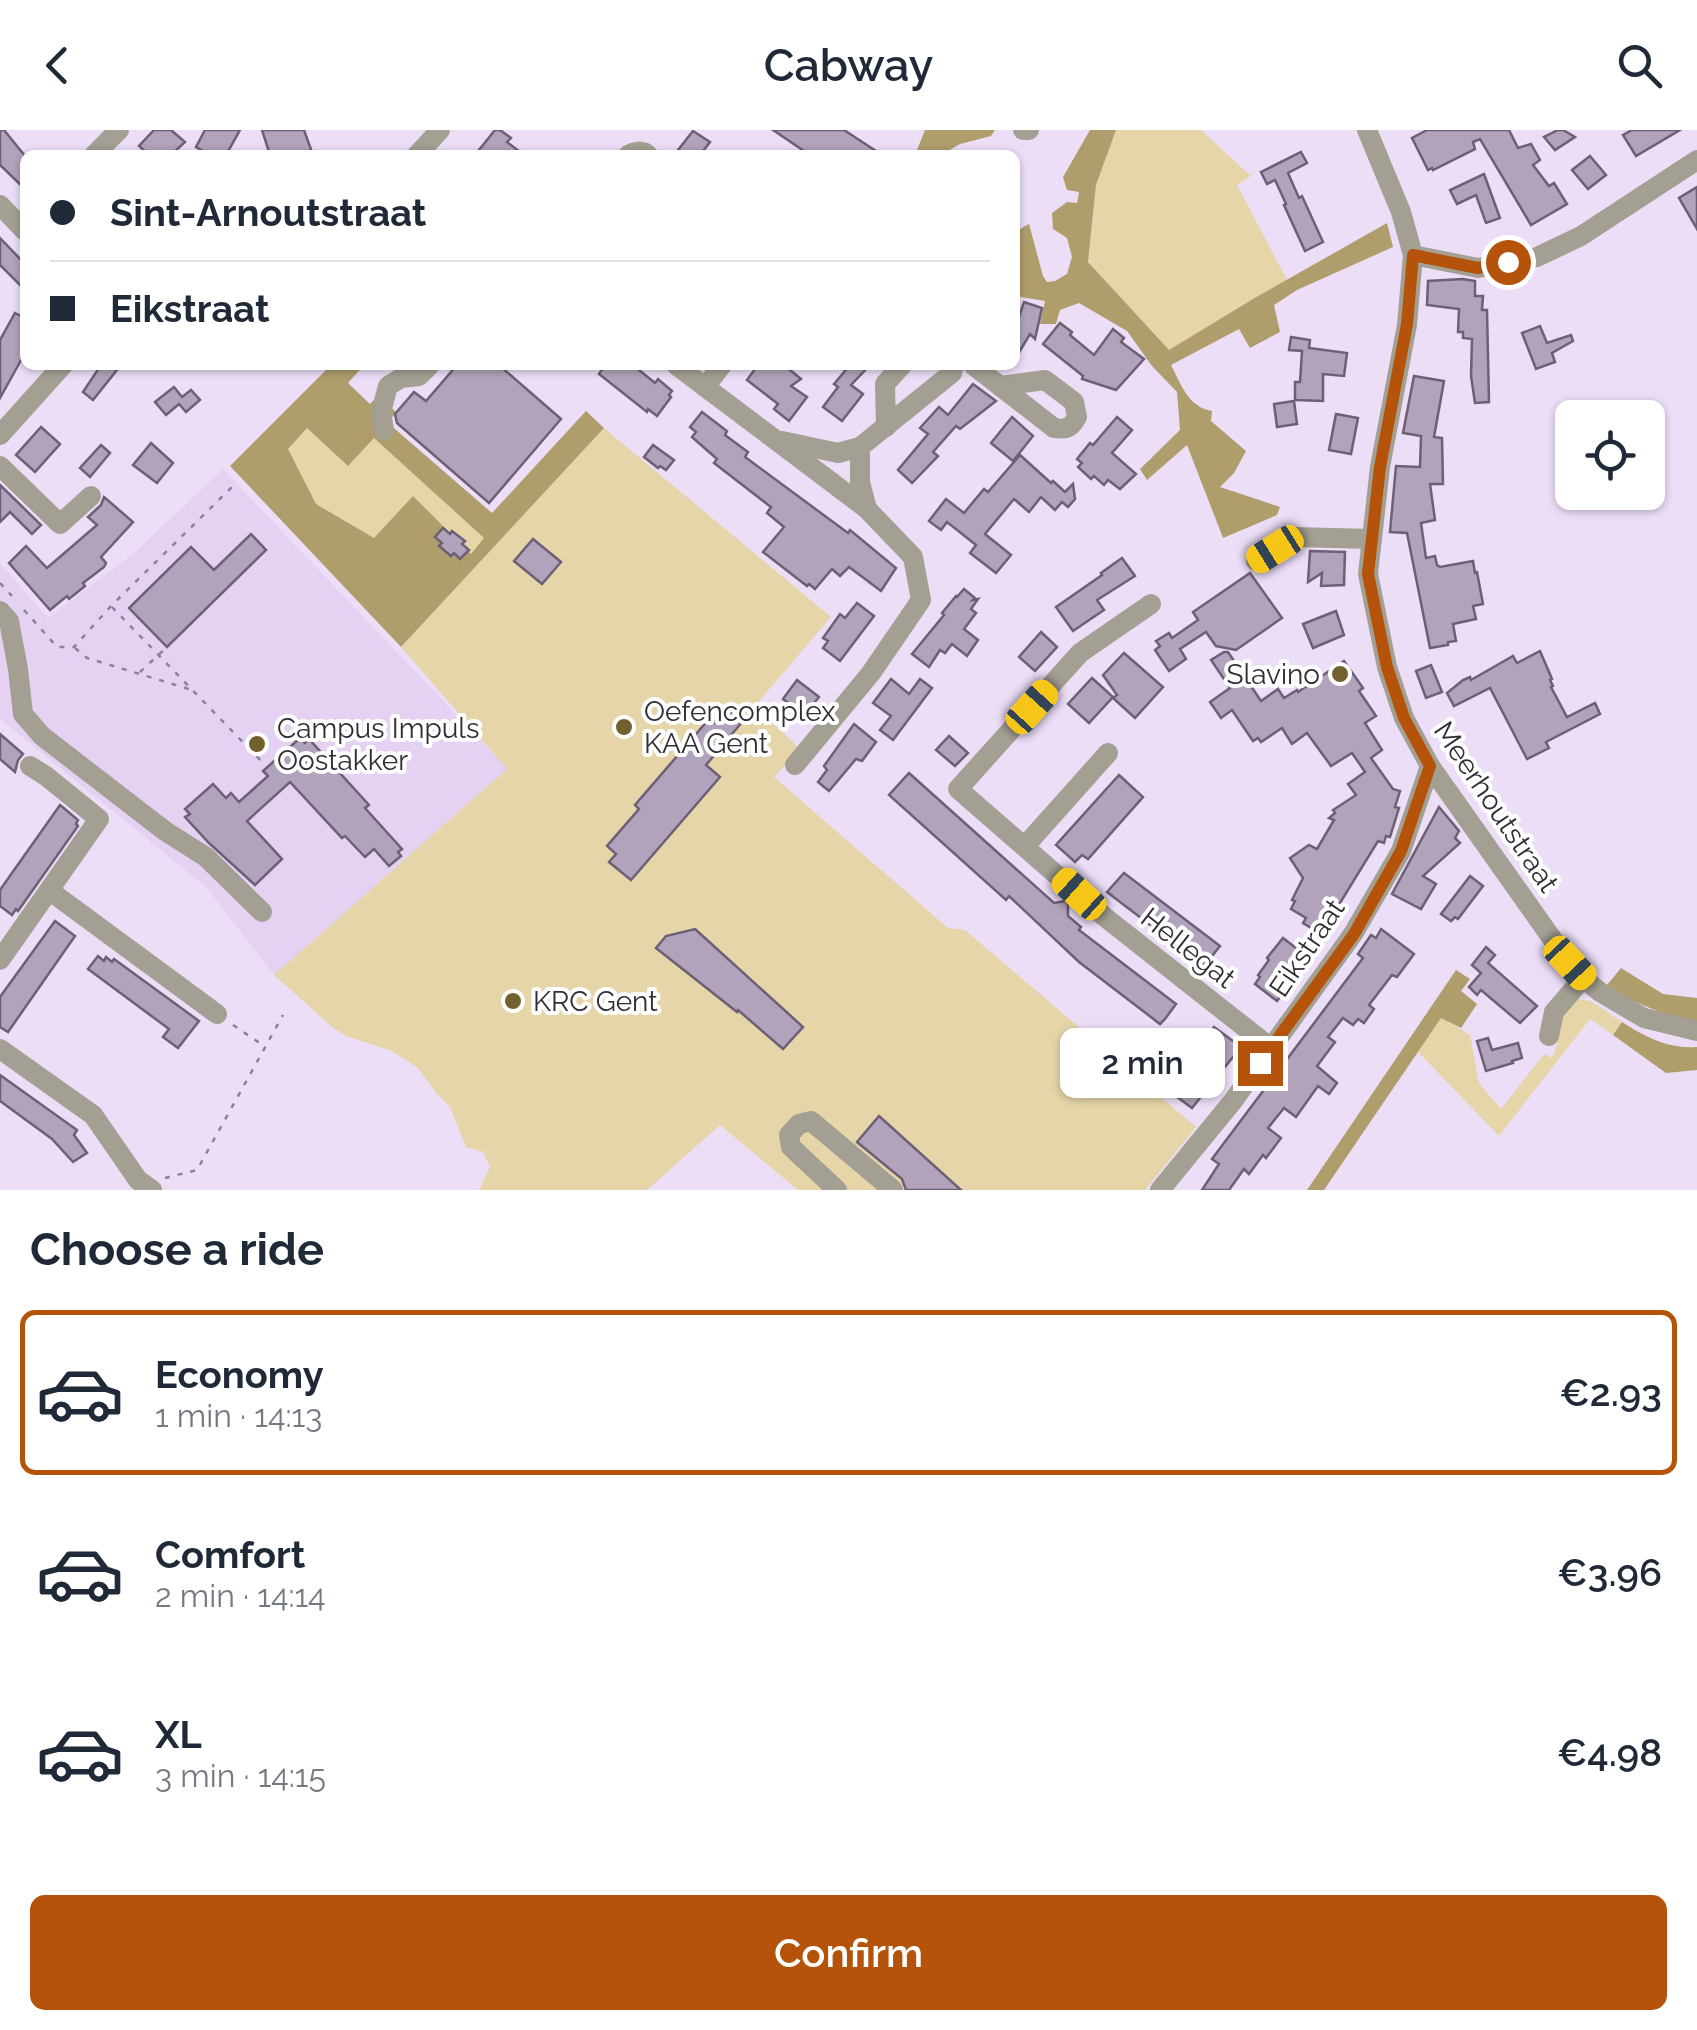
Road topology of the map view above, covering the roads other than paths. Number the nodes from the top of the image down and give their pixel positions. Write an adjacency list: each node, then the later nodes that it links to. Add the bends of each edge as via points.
1 (120, 130): 4 (street)
2 (440, 130): 5 (street)
3 (1367, 130): 9 (street, Meerhoutstraat)
4 (99, 150)
5 (422, 150)
6 (1697, 160): 9 (street, via 1537,257 1478,268)
7 (0, 205): 8 (street)
8 (20, 224)
9 (1413, 255): 27 (street, Meerhoutstraat)
10 (58, 370): 21 (street)
11 (425, 370): 20 (street, via 388,386)
12 (683, 370): 17 (street)
13 (718, 370): 17 (street)
14 (898, 370): 19 (street, via 886,384)
15 (953, 370): 19 (street)
16 (980, 370): 18 (street)
17 (704, 386): 22 (street)
18 (1001, 386)
19 (886, 427): 23 (street)
20 (384, 430)
21 (0, 435)
22 (775, 440): 23 (street, via 838,453); 26 (street)
23 (860, 447): 26 (street)
24 (0, 466): 25 (street, via 60,524)
25 (91, 496)
26 (867, 508): 32 (street, via 913,557 921,600)
27 (1372, 539): 28 (street, via 1294,537); 34 (street, Meerhoutstraat, via 1368,574 1387,667)
28 (1256, 561)
29 (6, 604): 37 (street, via 24,714 42,736 206,857)
30 (1151, 604): 35 (street, Hellegat, via 1080,653 958,789)
31 (1108, 753): 35 (street)
32 (795, 764)
33 (30, 766): 36 (street, via 99,819)
34 (1430, 766): 39 (street, Meerhoutstraat); 44 (street, Eikstraat, via 1401,851 1354,934)
35 (1025, 846): 44 (street, Hellegat)
36 (50, 892): 38 (street); 40 (street)
37 (262, 912)
38 (0, 960)
39 (1584, 978): 41 (street, Meerhoutstraat, via 1644,1018); 42 (street, via 1554,1012)
40 (216, 1014)
41 (1697, 1030)
42 (1549, 1036)
43 (0, 1048): 45 (street, via 92,1115 138,1180)
44 (1271, 1048): 48 (street, Eikstraat)
45 (155, 1186)
46 (837, 1190): 47 (street, via 791,1148 789,1135 799,1124 812,1121)
47 (893, 1190)
48 (1160, 1190)

